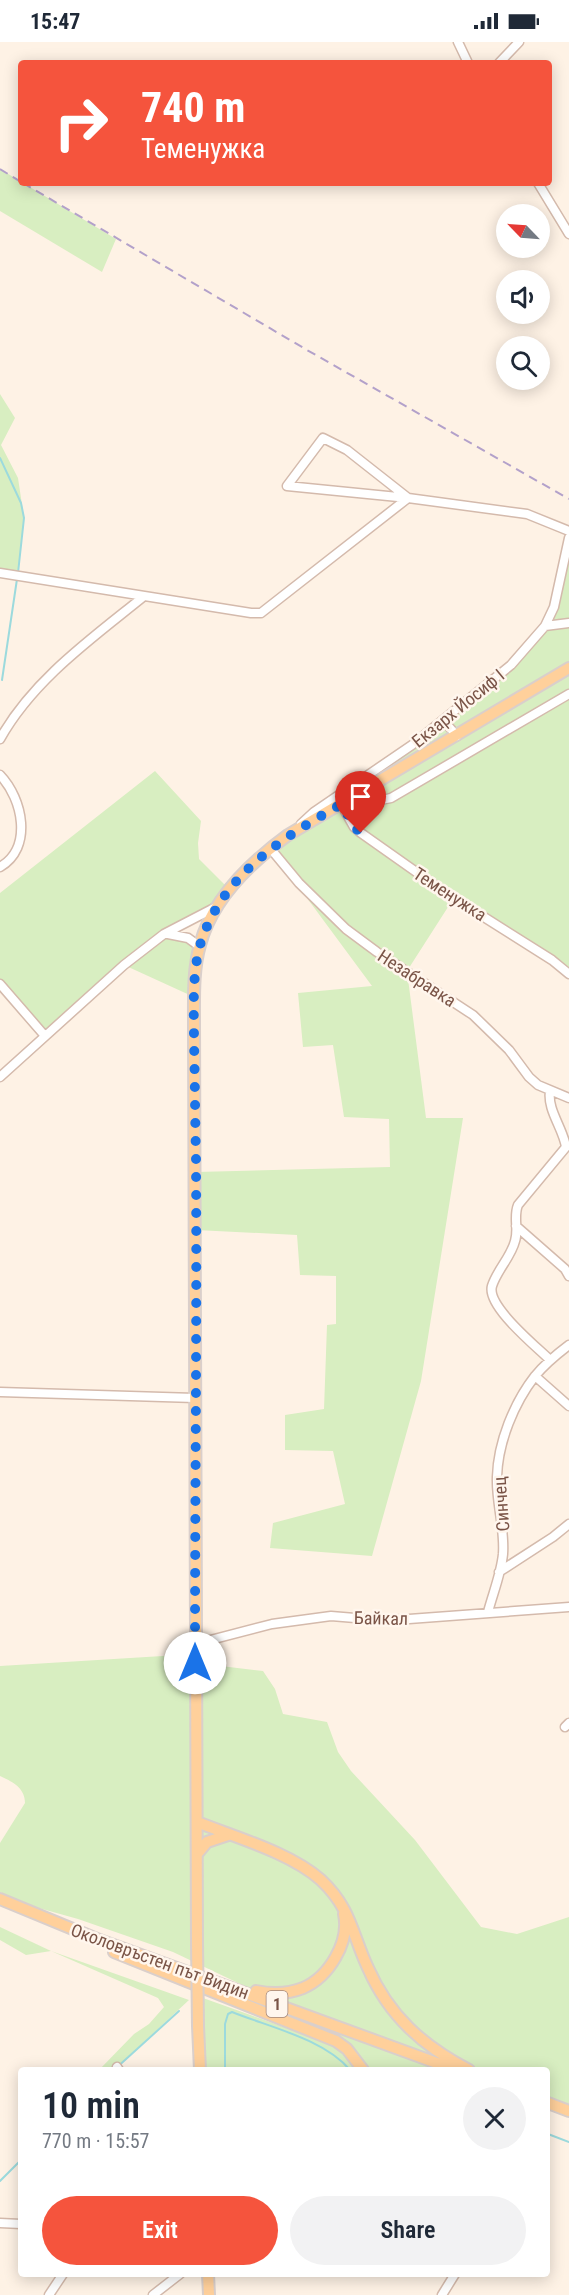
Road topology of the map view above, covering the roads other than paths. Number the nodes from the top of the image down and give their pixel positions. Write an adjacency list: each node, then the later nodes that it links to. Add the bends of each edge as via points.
1 (458, 42): 3 (street)
2 (519, 42): 4 (street)
3 (467, 60)
4 (502, 60)
5 (540, 186): 6 (street)
6 (569, 234)
7 (408, 498): 7 (street, via 347,450 323,438 287,486); 8 (street, via 527,514); 11 (street, via 261,613)
8 (569, 531)
9 (569, 538): 13 (street, Екзарх Йосиф I, via 554,607)
10 (0, 573): 11 (street)
11 (143, 597): 18 (street, via 69,657 11,719)
12 (569, 623): 13 (street)
13 (545, 626): 16 (street, Екзарх Йосиф I, via 511,664)
14 (569, 668): 17 (main road, Екзарх Йосиф I)
15 (569, 694): 20 (street, via 391,798 375,799)
16 (444, 721): 17 (street); 22 (street, Екзарх Йосиф I, via 314,812)
17 (457, 736): 20 (main road, Екзарх Йосиф I)
18 (0, 739)
19 (0, 775): 24 (street, via 13,795 22,828 17,851)
20 (366, 790): 21 (main road, Екзарх Йосиф I)
21 (345, 802): 22 (main road, Екзарх Йосиф I); 28 (street, Теменужка, via 354,827 361,833)
22 (288, 835): 23 (main road, Екзарх Йосиф I)
23 (270, 848): 25 (main road, Екзарх Йосиф I); 32 (street, Незабравка, via 346,929 473,1015 509,1050 529,1077)
24 (0, 867)
25 (218, 906): 26 (street); 27 (main road, Екзарх Йосиф I)
26 (164, 934): 27 (street, via 177,934); 30 (street)
27 (199, 946): 41 (main road, Екзарх Йосиф I, via 194,1006)
28 (569, 974)
29 (0, 984): 30 (street)
30 (45, 1036): 31 (street)
31 (0, 1077)
32 (550, 1091): 33 (street, Незабравка); 34 (street, via 550,1105)
33 (569, 1098)
34 (567, 1149): 35 (street, via 518,1205)
35 (516, 1226): 36 (street); 38 (street, via 515,1243 491,1295 504,1314)
36 (569, 1276)
37 (569, 1345): 38 (street, Синчец)
38 (550, 1360): 39 (street, Синчец)
39 (536, 1376): 42 (street); 44 (street, Синчец, via 510,1422 501,1450 497,1477 503,1555)
40 (0, 1392): 41 (street)
41 (195, 1398): 47 (main road, Екзарх Йосиф I)
42 (569, 1406)
43 (569, 1524): 44 (street)
44 (499, 1572): 46 (street, Синчец)
45 (569, 1607): 46 (street, Байкал)
46 (488, 1612): 47 (street, Байкал, via 379,1620 331,1616 272,1624)
47 (195, 1644): 48 (main road, Екзарх Йосиф I)
48 (197, 1822): 49 (main road); 50 (main road, Екзарх Йосиф I)
49 (228, 1835): 50 (main road, via 207,1842); 51 (main road, via 299,1864)
50 (196, 1854): 55 (main road, Екзарх Йосиф I, bridge)
51 (335, 1895): 54 (main road, via 345,1920 337,1956 304,1988 285,1992 254,1991 121,1942); 58 (main road, via 346,1911 381,1997 392,2012 436,2050)
52 (0, 1899): 53 (main road, Околовръстен път Видин / 1)
53 (38, 1916): 54 (main road, Околовръстен път Видин / 1); 56 (main road, via 71,1935 336,2041)
54 (97, 1939): 57 (main road, Околовръстен път Видин / 1)
55 (200, 2067)
56 (361, 2067)
57 (448, 2067)
58 (464, 2067)
59 (550, 2105): 60 (main road)
60 (569, 2111)
61 (0, 2223): 62 (street)
62 (18, 2224)
63 (61, 2277): 68 (street)
64 (176, 2277): 69 (street)
65 (208, 2277): 70 (main road)
66 (453, 2277): 67 (street)
67 (443, 2294)
68 (49, 2295)
69 (153, 2295)
70 (209, 2295)

